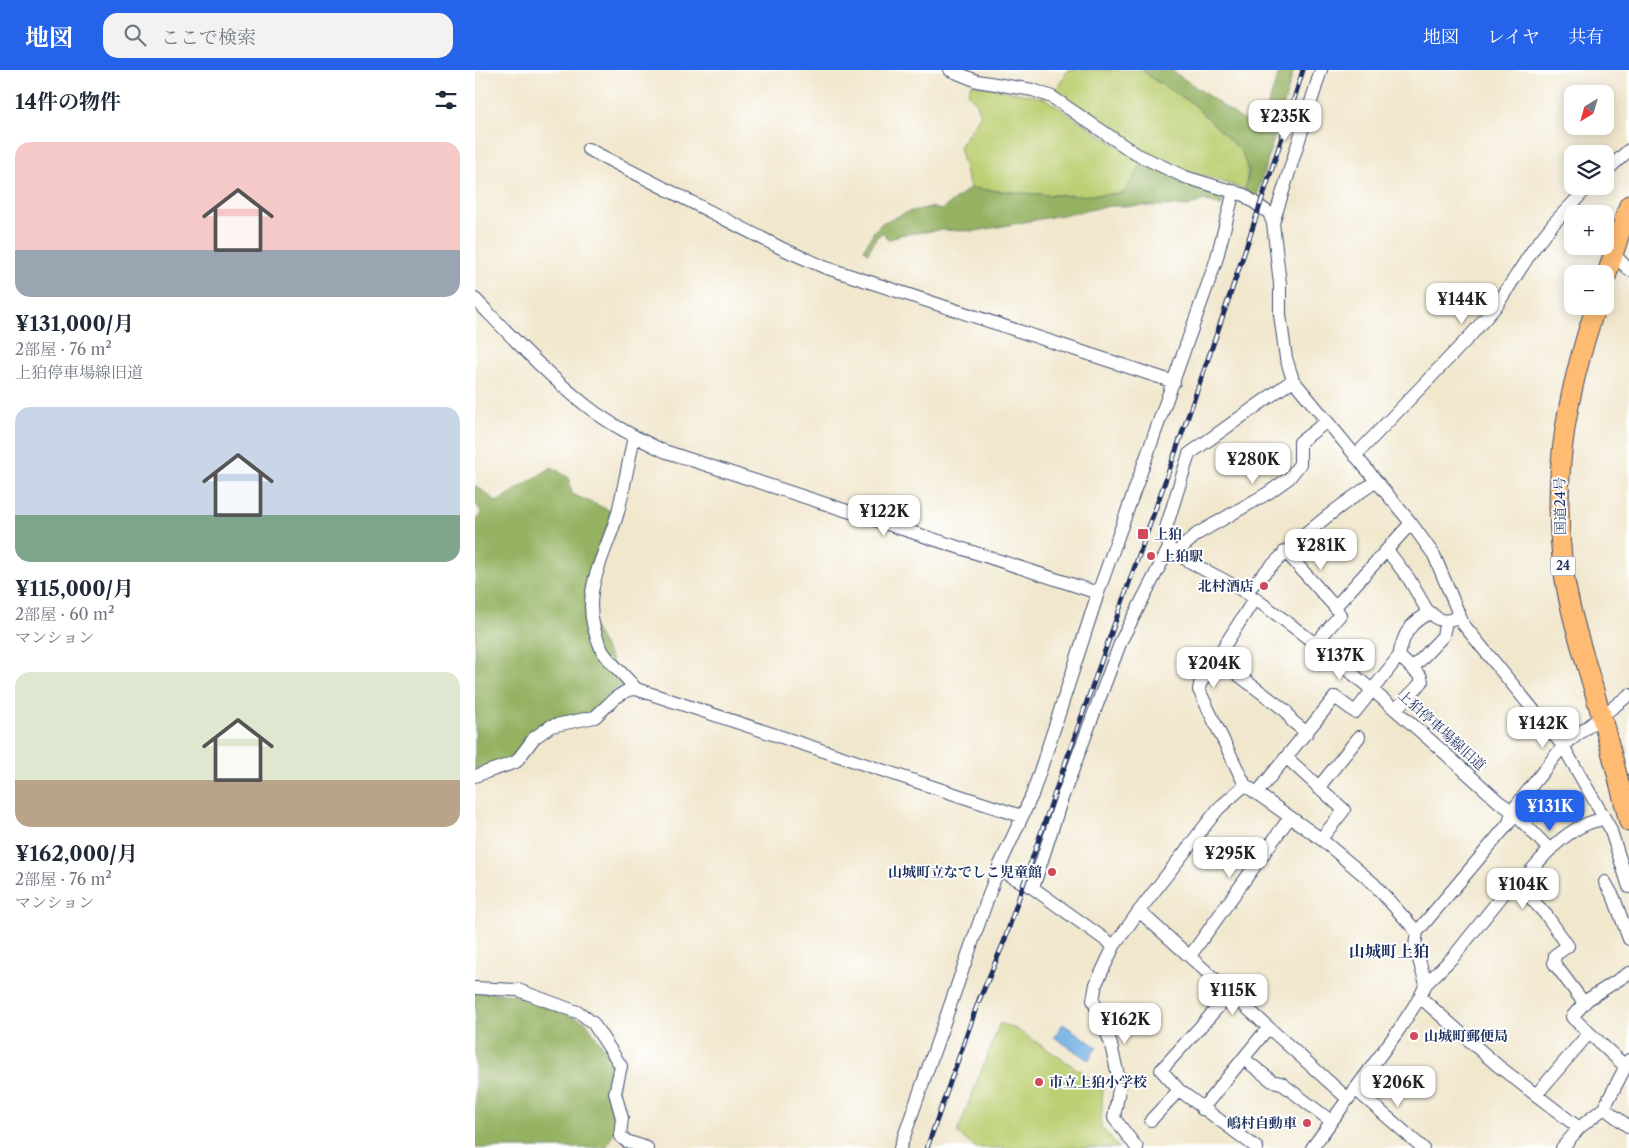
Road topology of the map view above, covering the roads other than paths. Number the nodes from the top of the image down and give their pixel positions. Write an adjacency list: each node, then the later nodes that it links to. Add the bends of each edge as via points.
1 (950, 70): 3 (street)
2 (1321, 70): 10 (street)
3 (979, 76): 7 (street, via 1052,97 1136,154 1185,177)
4 (588, 149): 16 (street, via 824,267)
5 (1629, 150): 6 (street)
6 (1614, 164)
7 (1234, 190): 10 (street, via 1269,213); 16 (street, via 1216,261)
8 (1579, 195): 19 (street, via 1538,242 1497,305)
9 (1629, 205): 11 (highway)
10 (1273, 223): 15 (street, via 1280,316)
11 (1614, 254): 12 (street)
12 (1629, 270)
13 (475, 299): 18 (street, via 583,402)
14 (1593, 315): 38 (highway, 国道24号 / 24, via 1568,403 1561,449 1559,508 1562,559 1571,612)
15 (1293, 380): 17 (street); 23 (street, via 1189,454 1166,528)
16 (1174, 382): 25 (street)
17 (1326, 422): 19 (street); 23 (street, via 1300,442 1300,464 1289,478)
18 (634, 436): 25 (street, via 663,451); 35 (street, via 617,512 591,590 590,604 600,648)
19 (1355, 456): 20 (street)
20 (1375, 482): 21 (street); 24 (street, via 1330,512)
21 (1411, 523): 22 (street); 29 (street, via 1434,555)
22 (1387, 550): 27 (street); 28 (street)
23 (1173, 551): 26 (street, 上狛停車場線旧道); 58 (street, via 1121,641 1062,798)
24 (1285, 551): 26 (street); 27 (street)
25 (1098, 593): 48 (street, via 1032,795)
26 (1251, 595): 30 (street, 上狛停車場線旧道); 32 (street)
27 (1335, 607): 30 (street, via 1340,614)
28 (1431, 613): 29 (street, via 1438,619); 31 (street, via 1418,618 1403,636)
29 (1453, 619): 33 (street, via 1443,636); 41 (street)
30 (1315, 644): 34 (street, 上狛停車場線旧道)
31 (1399, 656): 33 (street); 34 (street)
32 (1217, 659): 39 (street, via 1286,711); 44 (street, via 1199,690)
33 (1413, 668): 37 (street, via 1422,682)
34 (1372, 688): 37 (street, 上狛停車場線旧道); 39 (street, via 1355,712 1335,697)
35 (636, 689): 43 (street, via 615,698 595,717 551,726 534,738 516,762); 48 (street)
36 (1629, 695): 38 (street)
37 (1397, 708): 47 (street, 上狛停車場線旧道)
38 (1601, 716): 41 (street); 51 (highway, 国道24号 / 24)
39 (1307, 733): 42 (street)
40 (1359, 737): 45 (street)
41 (1563, 746): 47 (street); 50 (street)
42 (1287, 758): 45 (street); 46 (street)
43 (475, 776)
44 (1245, 785): 46 (street); 59 (street, via 1218,810)
45 (1318, 788): 52 (street, via 1344,810)
46 (1257, 793): 49 (street)
47 (1512, 811): 53 (street, 上狛停車場線旧道); 60 (street, via 1509,823)
48 (1021, 816): 54 (street)
49 (1290, 818): 52 (street); 63 (street)
50 (1605, 819): 53 (street, via 1593,820); 57 (street)
51 (1629, 822)
52 (1321, 839): 60 (street, via 1373,883)
53 (1549, 849): 56 (street)
54 (998, 869): 58 (street); 84 (street)
55 (1605, 882): 61 (street)
56 (1519, 885): 65 (street, via 1510,886 1440,973); 69 (street, via 1568,946 1555,955 1554,963)
57 (1629, 887)
58 (1033, 888): 62 (street)
59 (1139, 911): 62 (street); 63 (street)
60 (1417, 932): 65 (street, via 1415,946)
61 (1629, 939)
62 (1114, 946): 85 (street, via 1096,984 1093,1000 1109,1041 1120,1084 1114,1118)
63 (1189, 956): 67 (street)
64 (1629, 973): 69 (street)
65 (1425, 984): 68 (street)
66 (475, 988): 83 (street, via 523,992 581,1013 590,1020 621,1066 615,1093 622,1118 620,1136)
67 (1230, 994): 70 (street); 74 (street, via 1161,1070)
68 (1420, 997): 75 (street); 76 (street)
69 (1584, 1003): 71 (street, via 1572,1017)
70 (1268, 1028): 72 (street); 75 (street)
71 (1589, 1033): 73 (street); 76 (street)
72 (1244, 1059): 78 (street); 80 (street, via 1271,1082 1281,1083)
73 (1628, 1063): 77 (street)
74 (1179, 1090): 78 (street); 79 (street)
75 (1351, 1094): 80 (street); 88 (street)
76 (1535, 1095): 82 (street)
77 (1604, 1108): 81 (street); 82 (street)
78 (1202, 1109): 86 (street)
79 (1151, 1120)
80 (1331, 1122): 87 (street)
81 (1629, 1127)
82 (1579, 1128): 89 (street)
83 (647, 1148)
84 (900, 1148)
85 (1137, 1148)
86 (1257, 1148)
87 (1312, 1148)
88 (1423, 1148)
89 (1562, 1148)

